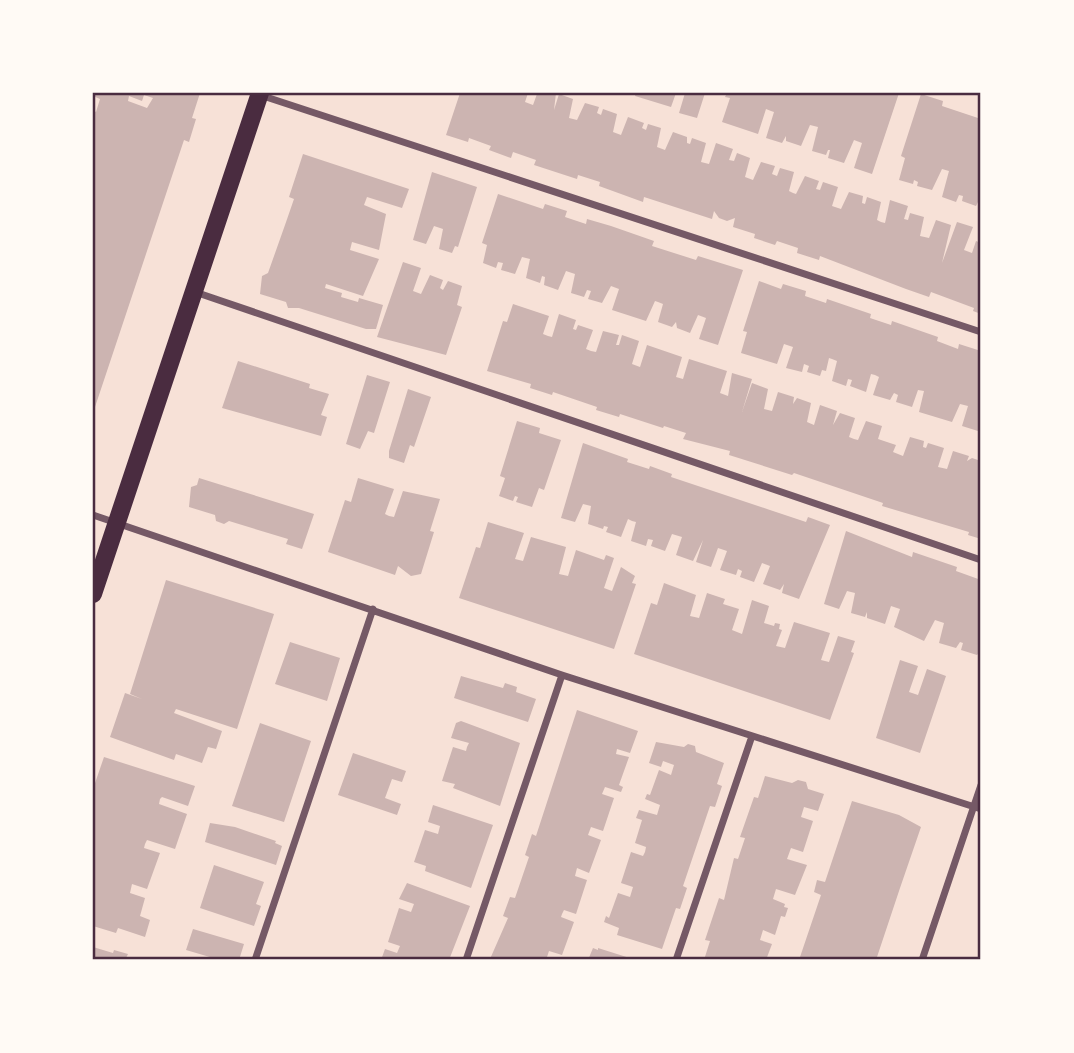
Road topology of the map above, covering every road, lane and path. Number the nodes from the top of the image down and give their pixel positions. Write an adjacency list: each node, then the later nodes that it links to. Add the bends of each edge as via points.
1 (259, 94): 2 (main road); 3 (street)
2 (195, 292): 5 (main road); 6 (street)
3 (981, 332)
4 (93, 515): 5 (street)
5 (117, 524): 7 (main road); 8 (street)
6 (981, 560)
7 (93, 594)
8 (373, 609): 9 (street); 13 (street)
9 (562, 675): 10 (street); 14 (street)
10 (752, 736): 12 (street); 15 (street)
11 (981, 785): 12 (street)
12 (978, 808): 16 (street)
13 (255, 960)
14 (466, 960)
15 (676, 960)
16 (922, 960)

